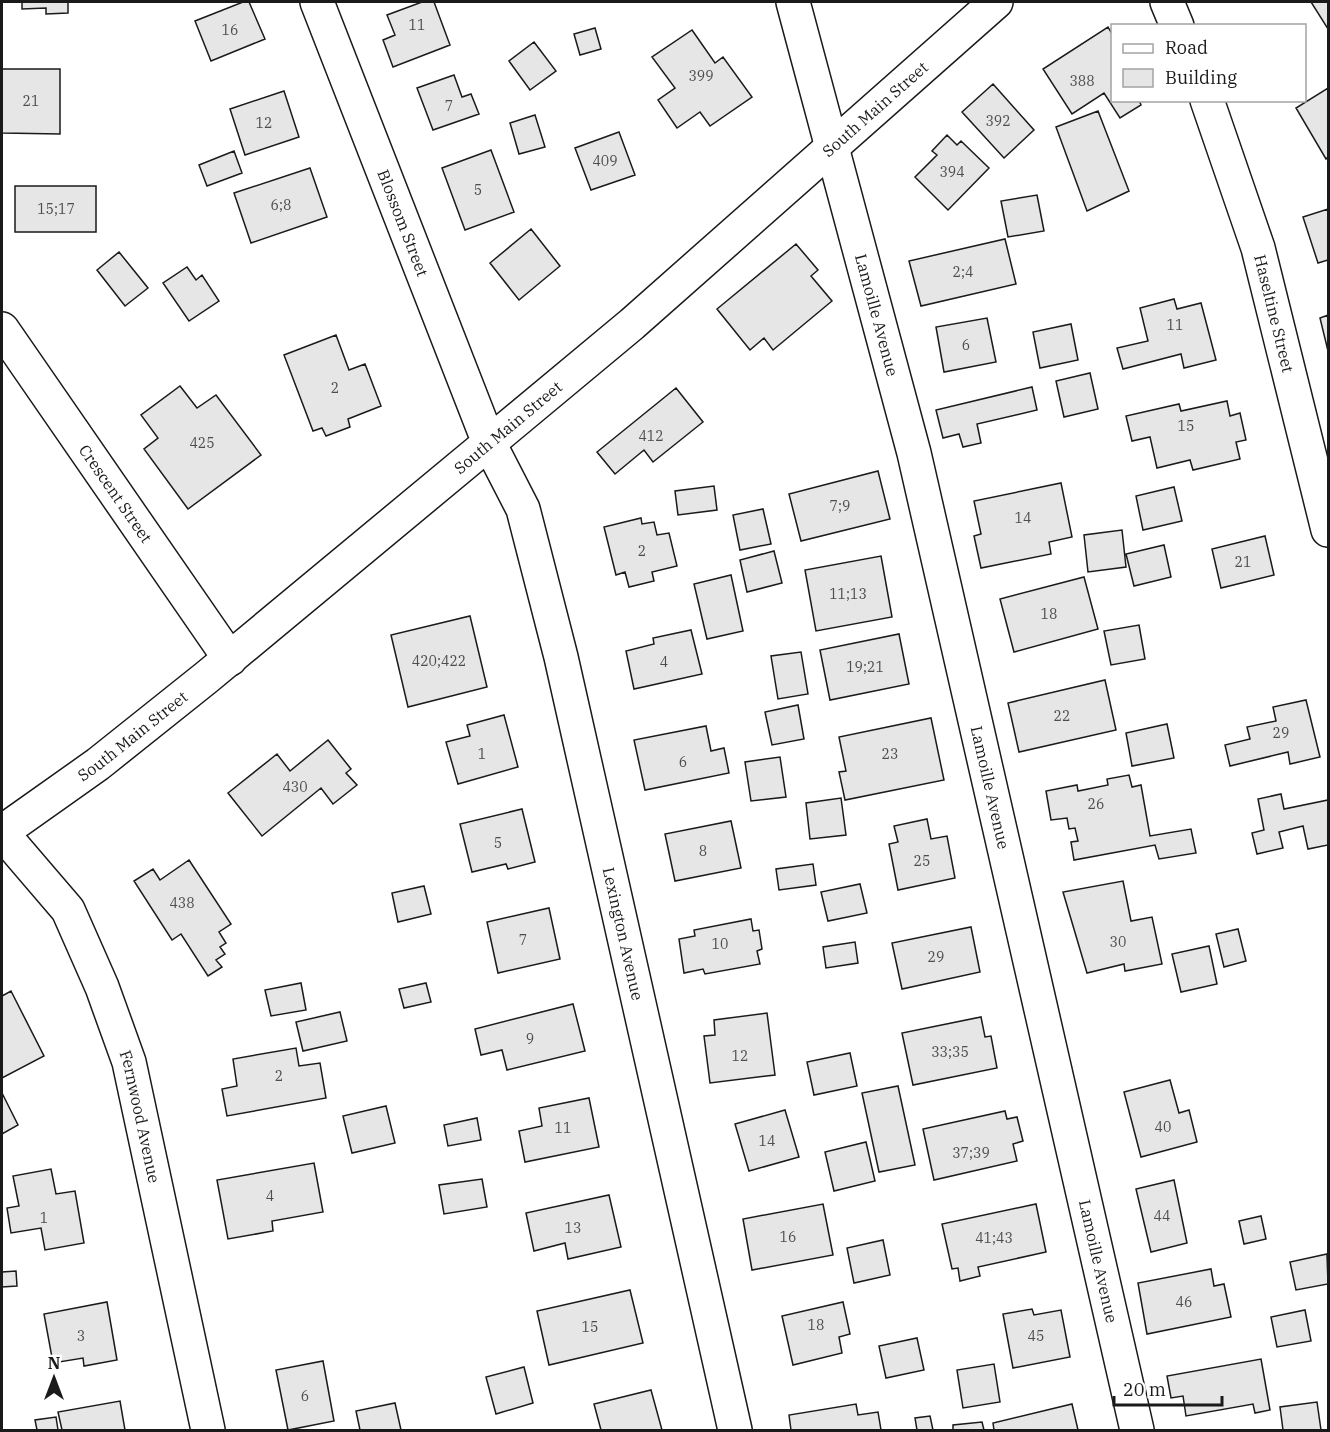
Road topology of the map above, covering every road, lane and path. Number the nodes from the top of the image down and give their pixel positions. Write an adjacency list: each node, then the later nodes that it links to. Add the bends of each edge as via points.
1 (317, 2): 9 (street, Blossom Street)
2 (793, 2): 7 (street, Lamoille Avenue)
3 (996, 2): 7 (street, South Main Street)
4 (1167, 2): 5 (street)
5 (1176, 24)
6 (1208, 102): 10 (street, Haseltine Street, via 1258,248)
7 (832, 146): 9 (street, South Main Street, via 641,316); 15 (street, Lamoille Avenue, via 914,453)
8 (2, 329): 11 (street, Crescent Street)
9 (489, 443): 11 (street, South Main Street); 14 (street, Lexington Avenue, via 523,509 561,657)
10 (1329, 530)
11 (230, 659): 12 (street, South Main Street, via 98,764)
12 (2, 832): 13 (street, Fernwood Avenue, via 68,910 129,1062)
13 (208, 1431)
14 (735, 1431)
15 (1137, 1431)

